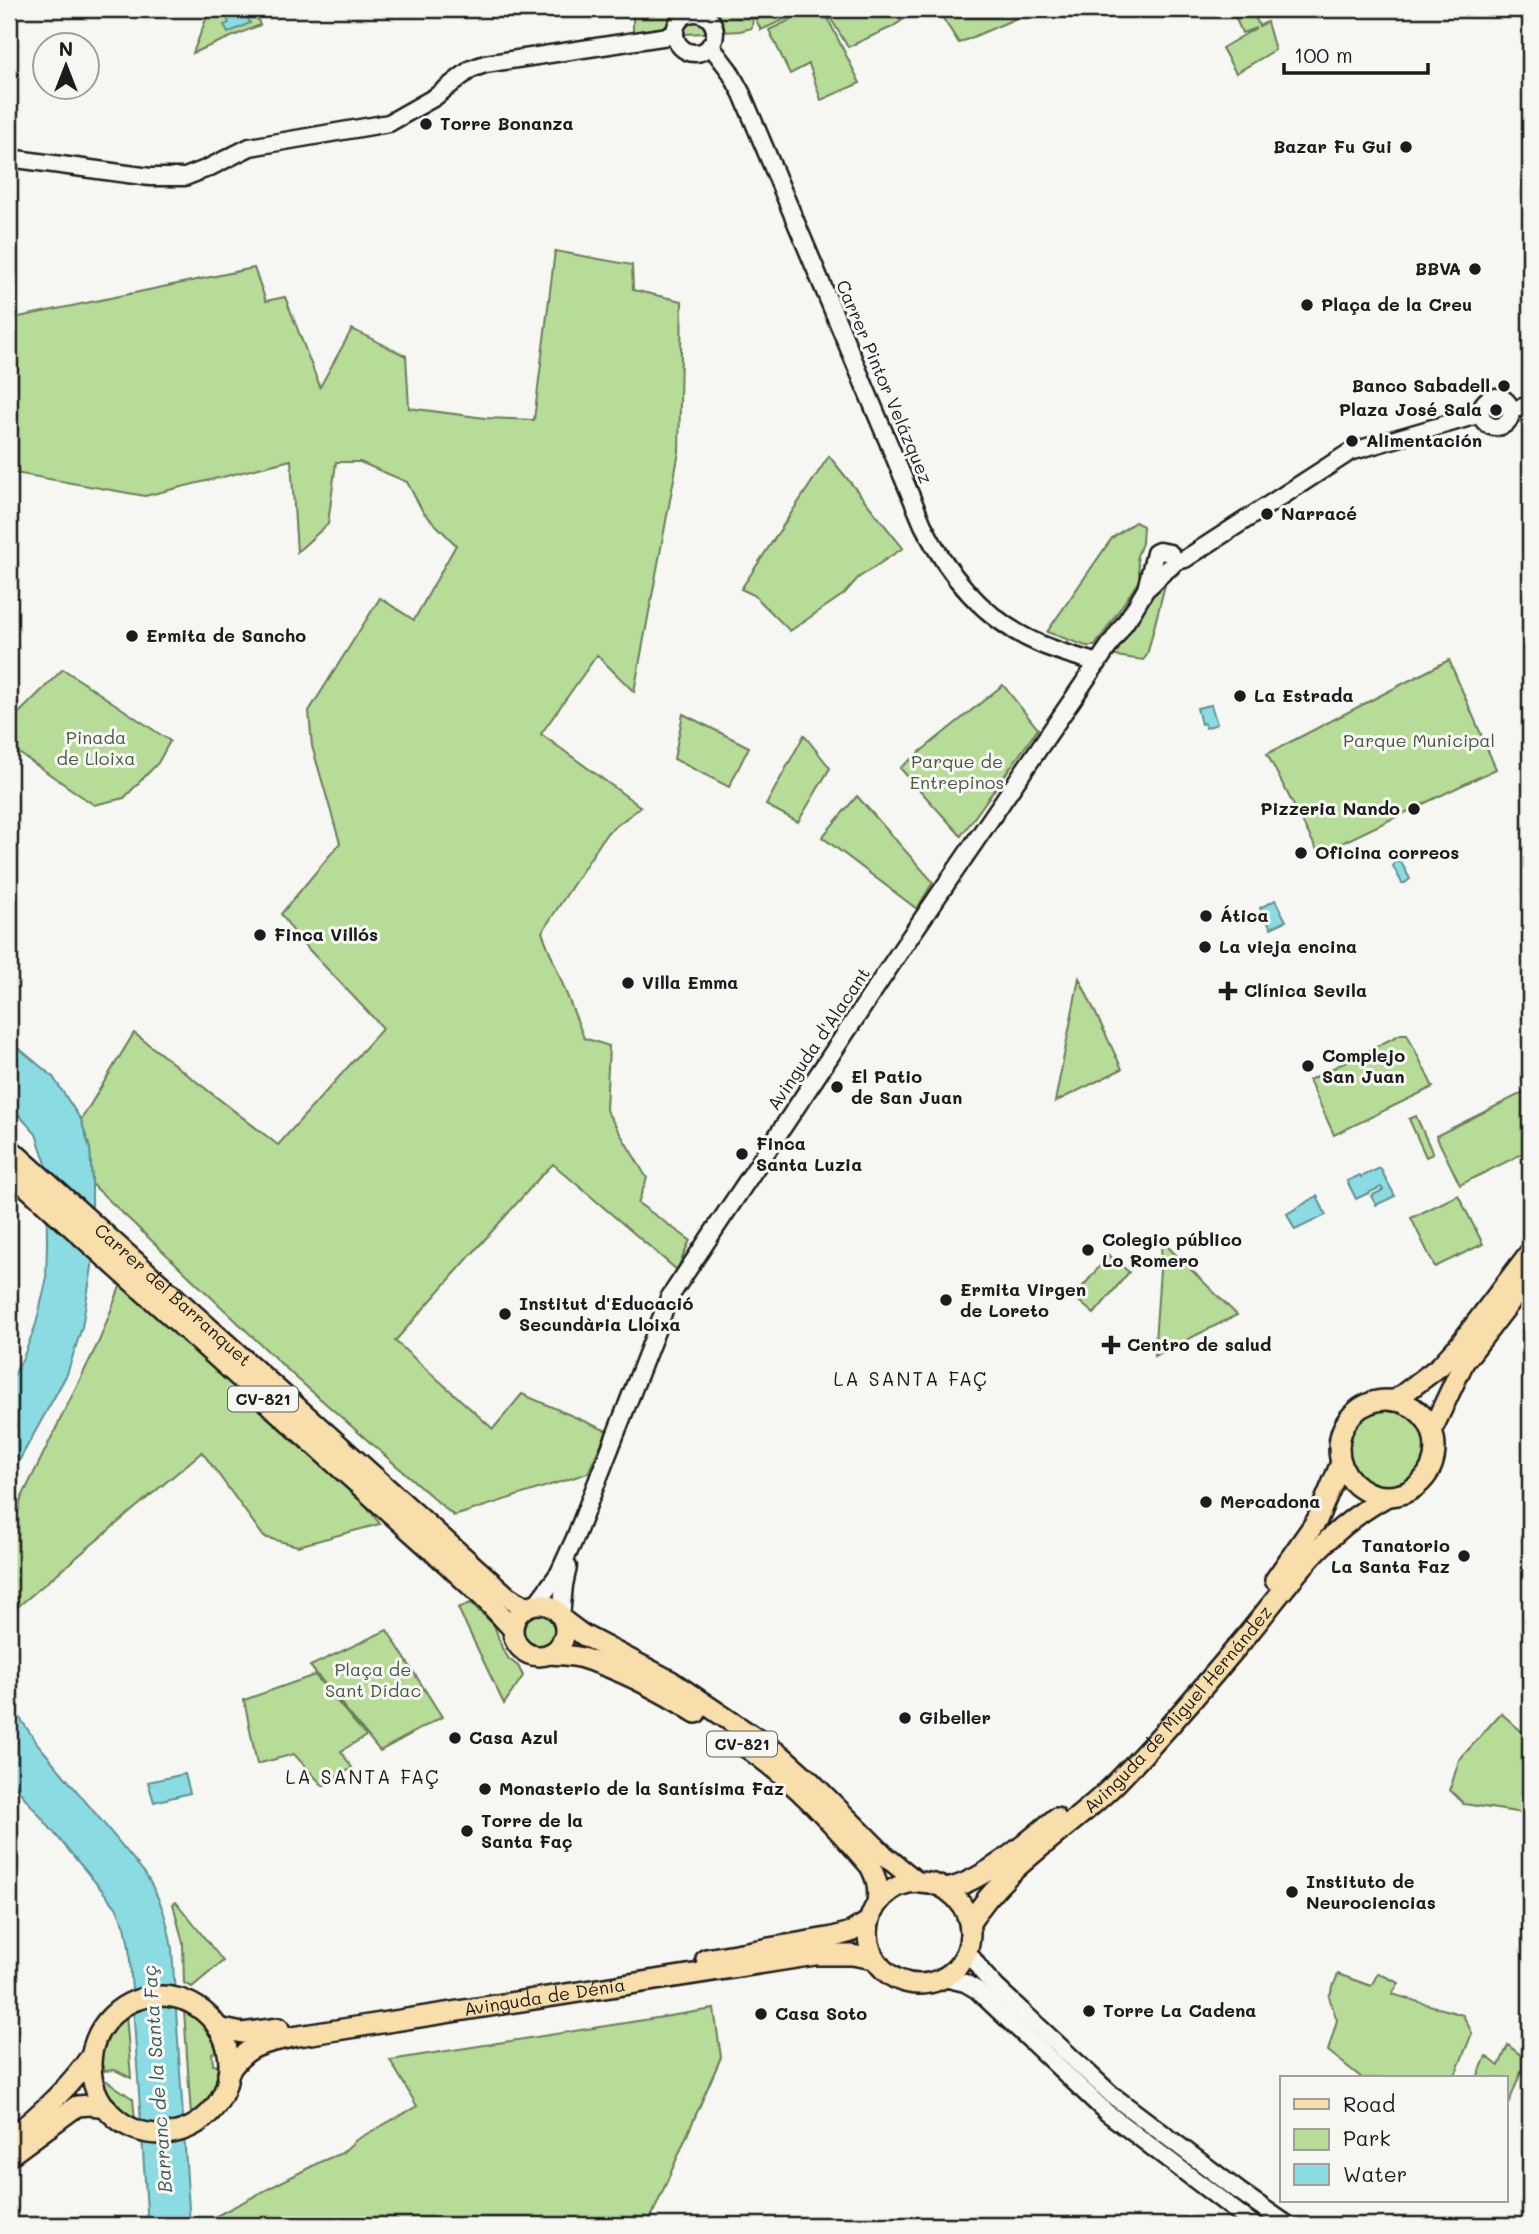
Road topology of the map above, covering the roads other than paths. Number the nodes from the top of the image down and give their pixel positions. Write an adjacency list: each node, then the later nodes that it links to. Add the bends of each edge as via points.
1 (695, 11): 2 (street, via 681,18); 3 (street, via 713,24)
2 (675, 35): 3 (street, via 679,46 689,52 702,52); 4 (street, via 485,64 390,123 250,147 185,177 149,177)
3 (710, 45): 6 (street, Carrer Pintor Velázquez, via 742,94 923,525 943,562 970,595 1004,624 1040,644)
4 (9, 158)
5 (1530, 405): 6 (street, Avinguda d'Alacant, via 1512,410 1504,399 1490,398 1481,414 1350,452 1185,559 1163,567)
6 (1098, 663): 14 (street, Avinguda d'Alacant, via 669,1298)
7 (11, 1158): 15 (main road, Carrer del Barranquet / CV-821, via 117,1246 508,1597); 17 (main road, Carrer del Barranquet / CV-821, via 23,1185 481,1595)
8 (1530, 1252): 10 (main road, via 1440,1366)
9 (1530, 1276): 11 (main road, via 1464,1362)
10 (1394, 1401): 11 (main road, via 1413,1408); 12 (main road, via 1373,1402 1347,1421 1339,1441)
11 (1432, 1430): 13 (main road, via 1434,1461 1428,1474 1410,1490)
12 (1341, 1463): 13 (main road, via 1363,1490); 20 (main road, Avinguda de Miguel Hernández, via 1317,1520 1282,1571 1131,1751 1100,1783 1014,1852 971,1881)
13 (1386, 1497): 23 (main road, Avinguda de Miguel Hernández, via 1361,1510 1318,1548 1159,1739 1096,1804 999,1884)
14 (575, 1538): 15 (street, Avinguda d'Alacant, via 559,1573); 16 (street, Avinguda d'Alacant)
15 (531, 1606): 16 (main road, CV-821, via 551,1607); 17 (main road, via 518,1614)
16 (562, 1619): 18 (main road, via 563,1640); 19 (main road, CV-821, via 583,1635 671,1681 782,1756)
17 (512, 1628): 18 (main road, CV-821, via 515,1642 528,1654)
18 (549, 1654): 21 (main road, CV-821, via 580,1657 659,1690 756,1754 813,1803 870,1866 879,1891)
19 (916, 1881): 20 (main road, CV-821); 21 (main road, via 894,1888)
20 (946, 1889): 23 (main road, via 962,1904)
21 (877, 1902): 22 (main road)
22 (869, 1921): 25 (main road, via 867,1937); 27 (main road, Avinguda de Dénia, via 833,1937 724,1956 261,2032)
23 (970, 1923): 24 (main road)
24 (967, 1951): 26 (main road); 34 (street, via 989,1980 1112,2095)
25 (874, 1959): 26 (main road, via 905,1982 931,1983); 29 (main road, Avinguda de Dénia, via 815,1955 306,2034 252,2048)
26 (944, 1978): 33 (street, via 977,1990 1106,2112)
27 (218, 2028): 28 (main road, via 203,2011 180,1999 138,1999 105,2022); 29 (main road, via 228,2054)
28 (91, 2056): 30 (main road, via 94,2086); 31 (main road, via 42,2114)
29 (228, 2073): 30 (main road, via 214,2107 181,2130 135,2129)
30 (106, 2108): 32 (main road, via 77,2106)
31 (9, 2139)
32 (9, 2156)
33 (1254, 2225)
34 (1288, 2225)

